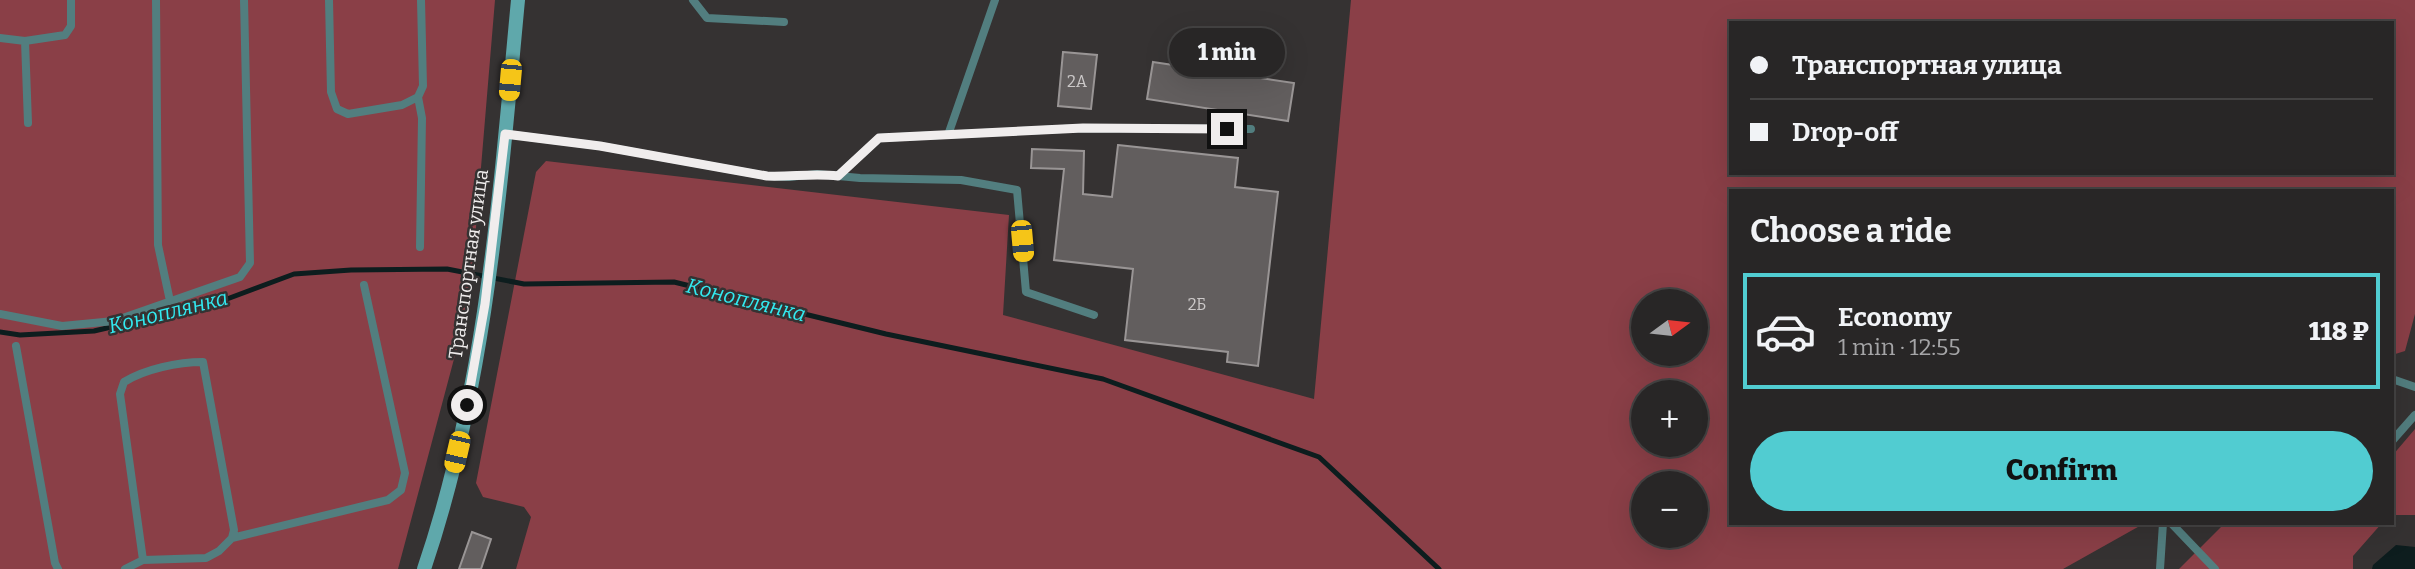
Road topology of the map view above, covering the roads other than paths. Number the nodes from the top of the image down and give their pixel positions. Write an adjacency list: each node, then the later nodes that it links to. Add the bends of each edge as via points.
1 (71, 0): 11 (lane, via 71,26 65,35)
2 (156, 0): 20 (lane, via 158,245)
3 (244, 0): 20 (lane, via 250,263 240,277)
4 (329, 0): 12 (lane, via 331,92 337,108 348,114 402,105)
5 (421, 0): 12 (lane, via 423,86)
6 (518, 0): 15 (main road, Транспортная улица)
7 (693, 0): 9 (lane, via 707,18)
8 (995, 0): 16 (lane)
9 (785, 22)
10 (0, 38): 11 (lane)
11 (25, 41): 13 (lane)
12 (418, 97): 18 (lane, via 422,118)
13 (28, 123)
14 (1251, 129): 16 (lane, via 1083,128)
15 (505, 134): 17 (lane, via 767,176); 34 (main road, Транспортная улица, via 485,304 463,430)
16 (948, 135): 17 (lane, via 879,138)
17 (838, 176): 22 (lane, via 961,180 1017,190 1026,292)
18 (419, 247)
19 (364, 285): 30 (lane, via 405,473 401,490 388,500)
20 (170, 300): 21 (lane, via 114,321 62,326)
21 (0, 314)
22 (1094, 315)
23 (16, 346): 32 (lane)
24 (2394, 380): 25 (lane)
25 (2415, 387)
26 (2415, 415): 27 (lane)
27 (2394, 439)
28 (2163, 525): 35 (lane)
29 (2173, 525): 36 (lane)
30 (232, 538): 31 (lane, via 206,558); 31 (lane, via 203,362 187,362 134,376 124,382 120,394)
31 (143, 560): 33 (lane)
32 (58, 569)
33 (125, 569)
34 (424, 569)
35 (2160, 569)
36 (2215, 569)

